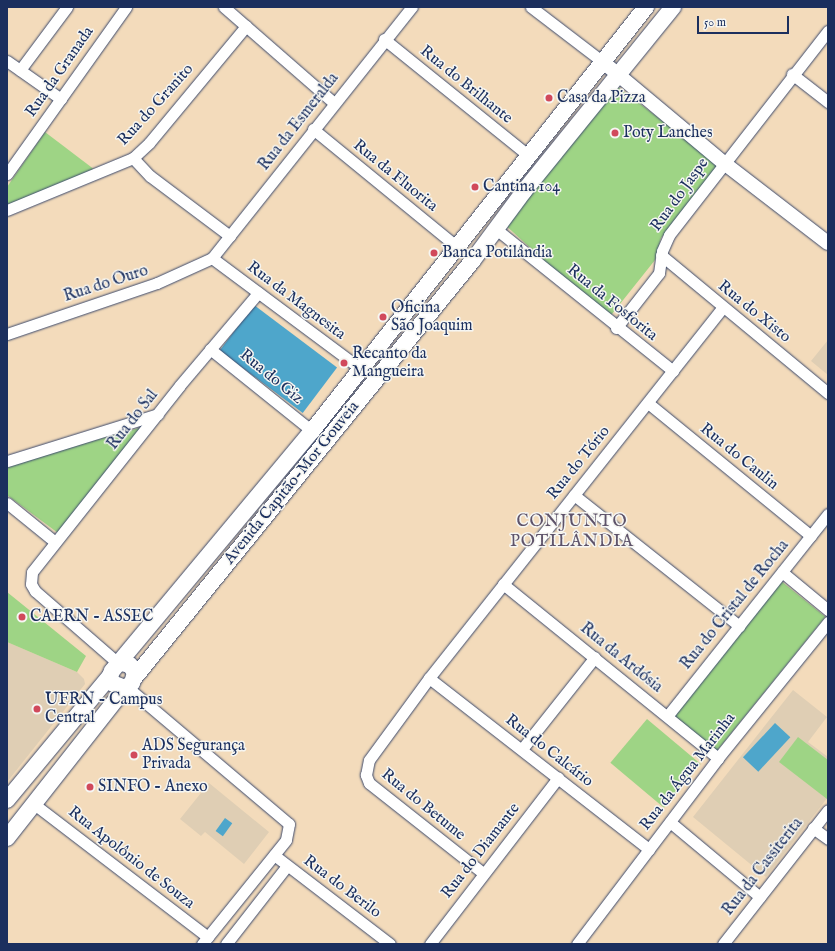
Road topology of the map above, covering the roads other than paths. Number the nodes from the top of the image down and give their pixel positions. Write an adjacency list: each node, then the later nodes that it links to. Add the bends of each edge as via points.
1 (67, 7): 13 (street)
2 (126, 7): 16 (street, Rua da Granada)
3 (224, 7): 8 (street)
4 (412, 7): 10 (street, Rua da Esmeralda)
5 (531, 7): 12 (street)
6 (646, 7): 12 (main road)
7 (673, 7): 14 (main road, Avenida Capitão-Mor Gouveia)
8 (246, 26): 18 (street); 21 (street, Rua do Granito, via 149,143)
9 (828, 31): 15 (street, Rua do Jaspe)
10 (384, 39): 18 (street, Rua da Esmeralda); 20 (street, Rua do Brilhante)
11 (7, 61): 13 (street)
12 (602, 62): 14 (street); 20 (main road)
13 (20, 70): 16 (street)
14 (618, 74): 22 (street); 25 (main road, Avenida Capitão-Mor Gouveia)
15 (792, 74): 17 (street); 22 (street, Rua do Jaspe)
16 (61, 99): 23 (street, Rua da Granada)
17 (828, 102)
18 (334, 103): 19 (street, Rua da Esmeralda)
19 (313, 129): 26 (street, Rua da Esmeralda); 28 (street, Rua da Fluorita)
20 (529, 156): 28 (main road)
21 (133, 158): 24 (street, Rua do Granito); 26 (street, via 150,176)
22 (724, 163): 27 (street); 29 (street, Rua do Jaspe, via 669,235)
23 (7, 174)
24 (7, 210)
25 (496, 229): 33 (street, Rua da Fosforita); 45 (main road, Avenida Capitão-Mor Gouveia)
26 (230, 236): 30 (street, Rua da Esmeralda)
27 (828, 243)
28 (457, 247): 36 (main road)
29 (661, 255): 32 (street, Rua do Xisto); 33 (street, Rua do Jaspe, via 660,270 656,279)
30 (212, 258): 31 (street, Rua da Magnesita); 34 (street, Rua do Ouro, via 157,284)
31 (258, 293): 35 (street, Rua do Sal); 36 (street, Rua da Magnesita)
32 (722, 308): 37 (street, Rua do Tório); 38 (street, Rua do Xisto)
33 (616, 328): 37 (street, Rua da Fosforita)
34 (7, 334)
35 (210, 349): 40 (street, Rua do Sal); 41 (street, Rua do Giz)
36 (361, 369): 41 (main road)
37 (673, 371): 39 (street, Rua do Tório)
38 (828, 393)
39 (648, 403): 44 (street, Rua do Tório); 48 (street, Rua do Caulin)
40 (158, 414): 42 (street); 49 (street, Rua do Sal)
41 (312, 431): 43 (main road)
42 (7, 461)
43 (263, 490): 45 (main road); 56 (main road)
44 (574, 495): 51 (street, Rua do Tório); 54 (street)
45 (277, 502): 58 (main road, Avenida Capitão-Mor Gouveia)
46 (7, 503): 49 (street)
47 (828, 514): 48 (street, Rua do Cristal de Rocha)
48 (811, 536): 50 (street, Rua do Cristal de Rocha)
49 (54, 542): 56 (street, Rua do Sal, via 34,569 31,580 35,591)
50 (782, 572): 52 (street); 54 (street, Rua do Cristal de Rocha)
51 (503, 584): 55 (street, Rua da Ardósia); 57 (street, Rua do Tório)
52 (828, 610)
53 (828, 622): 62 (street, Rua da Água Marinha)
54 (739, 626): 59 (street, Rua do Cristal de Rocha)
55 (595, 657): 59 (street, Rua da Ardósia); 60 (street)
56 (117, 668): 58 (main road, via 116,686); 58 (main road, via 130,665); 64 (main road)
57 (429, 678): 60 (street, Rua do Calcário); 61 (street, Rua do Tório)
58 (132, 686): 65 (main road, Avenida Capitão-Mor Gouveia); 72 (street, via 284,817 289,824 288,836)
59 (668, 715): 62 (street, Rua da Ardósia)
60 (522, 749): 63 (street, Rua do Calcário)
61 (373, 752): 74 (street, Rua do Betume, via 366,769 368,781)
62 (718, 758): 67 (street, Rua da Água Marinha)
63 (558, 778): 71 (street, Rua do Calcário); 74 (street, Rua do Diamante)
64 (7, 800)
65 (34, 804): 69 (main road, Avenida Capitão-Mor Gouveia); 77 (street, Rua Apolônio de Souza)
66 (828, 810): 68 (street, Rua da Cassiterita)
67 (670, 822): 71 (street, Rua da Água Marinha); 75 (street)
68 (813, 828): 70 (street); 75 (street, Rua da Cassiterita)
69 (7, 838)
70 (828, 839)
71 (649, 849): 81 (street, Rua da Água Marinha)
72 (274, 856): 73 (street, Rua do Berilo); 77 (street)
73 (287, 866): 76 (street, Rua do Berilo); 78 (street)
74 (482, 873): 80 (street, Rua do Diamante)
75 (760, 897): 82 (street, Rua da Cassiterita)
76 (376, 940): 79 (street, Rua do Berilo)
77 (205, 941)
78 (226, 944)
79 (390, 944)
80 (430, 944)
81 (577, 944)
82 (723, 944)

